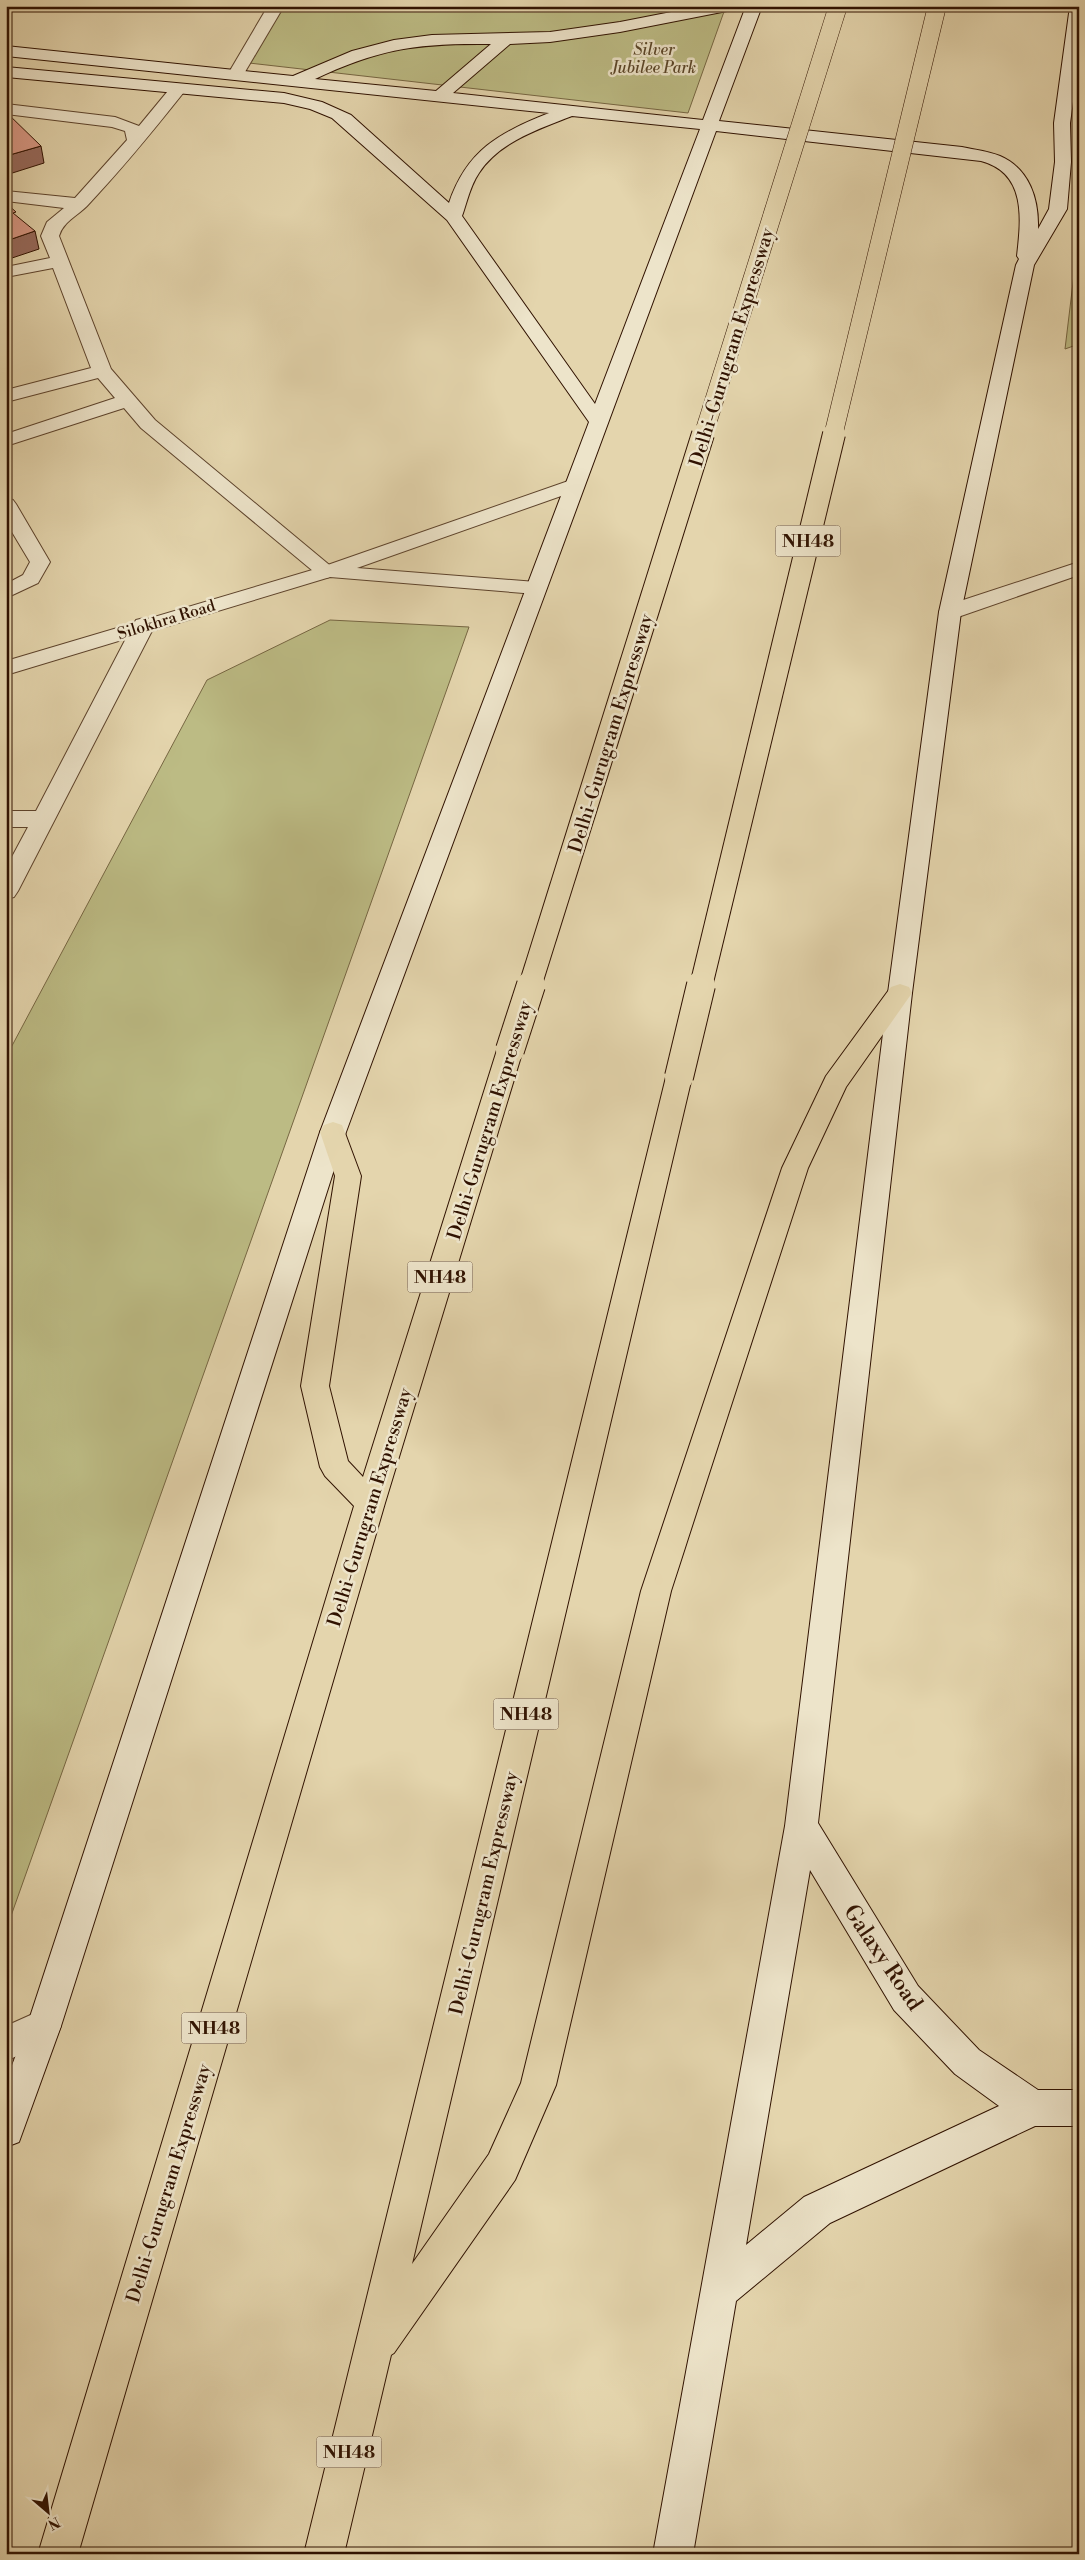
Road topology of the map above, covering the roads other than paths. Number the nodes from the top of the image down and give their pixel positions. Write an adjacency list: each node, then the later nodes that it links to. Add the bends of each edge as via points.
1 (276, 6): 10 (main road)
2 (727, 6): 7 (main road, via 620,27)
3 (754, 6): 16 (main road)
4 (838, 6): 43 (highway, Delhi-Gurugram Expressway / NH48, bridge)
5 (937, 6): 51 (highway, Delhi-Gurugram Expressway / NH48, bridge)
6 (1078, 6): 22 (main road, via 1062,123 1064,153 1058,210)
7 (506, 40): 11 (main road, via 460,40 385,47 358,54); 13 (main road)
8 (6, 52): 10 (main road)
9 (6, 72): 12 (main road)
10 (236, 74): 11 (main road)
11 (298, 81): 13 (main road)
12 (178, 89): 17 (main road); 20 (main road, via 284,98 330,110 345,119)
13 (439, 97): 15 (main road)
14 (6, 110): 17 (main road, via 115,122 132,128)
15 (570, 111): 16 (main road); 20 (main road, via 515,134 482,157 471,170)
16 (710, 126): 22 (main road, via 962,152 998,161 1021,182 1031,208); 27 (main road)
17 (136, 141): 19 (main road)
18 (6, 196): 19 (main road)
19 (79, 204): 21 (main road, via 54,226 50,236)
20 (452, 216): 27 (main road)
21 (60, 262): 23 (main road); 24 (main road)
22 (1025, 265): 35 (main road)
23 (6, 272)
24 (102, 371): 25 (main road); 26 (main road)
25 (6, 396)
26 (126, 400): 28 (main road); 32 (main road, via 148,424)
27 (599, 423): 29 (main road)
28 (6, 440)
29 (574, 486): 32 (main road, Silokhra Road); 33 (main road)
30 (6, 504): 34 (main road, via 40,562 31,579)
31 (1079, 568): 35 (main road)
32 (326, 572): 33 (main road, Silokhra Road); 36 (main road, Silokhra Road)
33 (536, 588): 42 (main road)
34 (6, 592)
35 (950, 612): 41 (main road)
36 (144, 625): 37 (main road, Silokhra Road); 39 (main road)
37 (6, 668)
38 (6, 819): 39 (main road)
39 (44, 819): 40 (main road)
40 (6, 891)
41 (900, 993): 44 (main road); 51 (highway, via 834,1083 794,1168 656,1592 538,2085 502,2168)
42 (333, 1132): 43 (highway, via 348,1176 315,1386 335,1467); 45 (main road)
43 (370, 1503): 52 (highway, Delhi-Gurugram Expressway / NH48)
44 (801, 1826): 47 (main road, Galaxy Road, via 906,1998 967,2062); 50 (main road)
45 (44, 2026): 46 (main road); 49 (main road)
46 (6, 2044)
47 (1033, 2108): 48 (main road); 50 (main road, via 817,2210)
48 (1079, 2108)
49 (6, 2129)
50 (720, 2290): 54 (main road)
51 (373, 2351): 53 (highway, Delhi-Gurugram Expressway / NH48)
52 (58, 2554)
53 (324, 2554)
54 (673, 2554)

